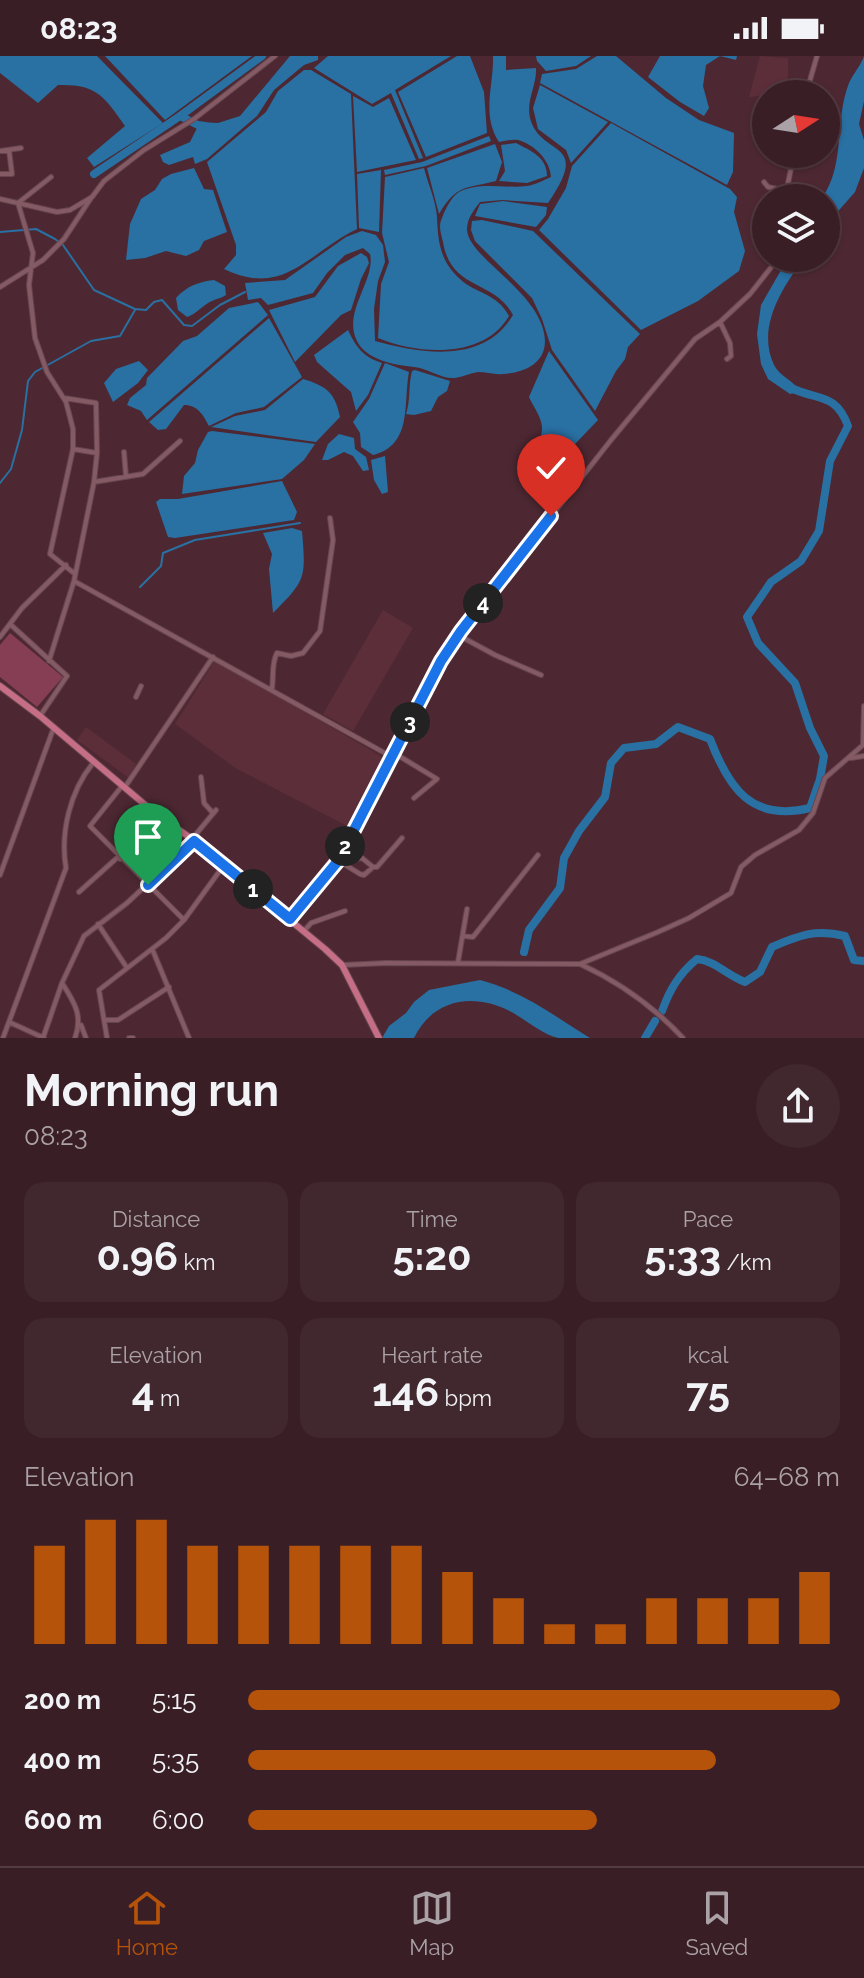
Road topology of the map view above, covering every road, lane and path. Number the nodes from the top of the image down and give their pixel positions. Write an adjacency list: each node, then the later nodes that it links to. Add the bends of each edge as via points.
1 (275, 56): 9 (street, via 144,150)
2 (817, 56): 3 (street)
3 (810, 80)
4 (21, 148): 5 (street)
5 (9, 150): 6 (street); 7 (street, via 12,174)
6 (0, 151)
7 (0, 174)
8 (51, 177): 11 (street)
9 (92, 197): 11 (street, via 57,212); 12 (street, via 64,239)
10 (0, 199): 11 (street)
11 (18, 203): 12 (street)
12 (32, 266): 14 (street); 17 (street, via 35,338)
13 (767, 272): 15 (street)
14 (0, 287)
15 (720, 322): 16 (street, via 730,343); 29 (street, via 695,339)
16 (727, 359)
17 (63, 398): 19 (street); 21 (street, via 96,403)
18 (180, 441): 22 (street, via 143,474)
19 (73, 449): 21 (street); 25 (street, via 50,554)
20 (124, 452): 22 (street)
21 (97, 453): 23 (street)
22 (126, 477): 23 (street)
23 (94, 482): 26 (street)
24 (330, 518): 36 (street, via 333,540 320,631 303,653 277,653)
25 (66, 565): 26 (street); 28 (street)
26 (75, 574): 27 (street)
27 (74, 581): 31 (street); 32 (street)
28 (10, 624): 30 (street); 32 (street)
29 (458, 635): 33 (street); 41 (street)
30 (0, 637)
31 (213, 657): 36 (street); 46 (street)
32 (49, 661): 39 (street, via 67,676)
33 (541, 675)
34 (0, 686): 39 (main road)
35 (141, 686): 37 (street)
36 (272, 689): 41 (street)
37 (136, 697)
38 (864, 706): 43 (street, via 863,745)
39 (40, 716): 40 (main road)
40 (54, 727): 44 (main road); 56 (street)
41 (393, 755): 47 (street, via 437,779); 53 (street)
42 (864, 756): 43 (street)
43 (848, 758): 68 (street, via 825,778 813,813 799,830 741,867 731,893 689,918)
44 (93, 763): 46 (main road); 74 (street, via 80,778 62,845 66,868)
45 (201, 777): 50 (street, via 204,803 214,811)
46 (123, 787): 48 (main road); 52 (street, via 90,826)
47 (414, 798)
48 (156, 814): 50 (main road); 52 (street)
49 (402, 838): 55 (street)
50 (193, 840): 54 (main road); 57 (street)
51 (538, 855): 65 (street, via 473,937)
52 (119, 858): 57 (street); 58 (street)
53 (339, 858): 55 (street, via 362,858); 55 (street, via 360,874); 61 (street)
54 (224, 865): 61 (main road); 62 (street)
55 (373, 867)
56 (0, 875)
57 (148, 885): 62 (street); 63 (street)
58 (79, 892)
59 (467, 909): 65 (street)
60 (345, 911): 64 (street, via 311,923)
61 (290, 919): 64 (main road)
62 (184, 920): 66 (street)
63 (98, 924): 70 (street); 71 (street, via 84,936)
64 (304, 931): 69 (main road)
65 (463, 936): 67 (street)
66 (153, 951): 70 (street); 72 (street)
67 (458, 962): 68 (street); 69 (street)
68 (580, 964): 83 (street, via 640,998)
69 (342, 965): 82 (main road)
70 (127, 968): 73 (street, via 99,990)
71 (62, 983): 75 (street); 77 (street)
72 (169, 987): 73 (street, via 118,1020); 81 (street)
73 (106, 1020): 80 (street)
74 (8, 1022): 76 (street); 77 (street)
75 (81, 1022): 78 (street); 79 (street)
76 (3, 1038)
77 (44, 1038)
78 (75, 1038)
79 (86, 1038)
80 (107, 1038)
81 (189, 1038)
82 (379, 1038)
83 (683, 1038)

